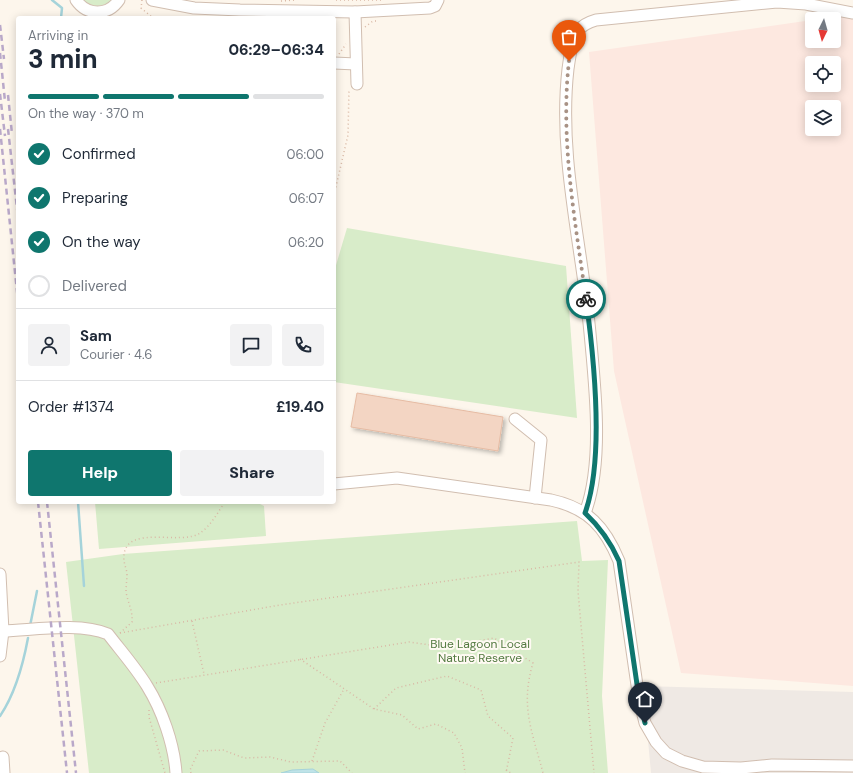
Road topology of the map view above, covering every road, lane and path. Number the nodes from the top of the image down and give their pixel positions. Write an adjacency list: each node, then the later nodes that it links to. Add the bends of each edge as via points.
1 (128, 0): 7 (street)
2 (142, 0): 13 (path, via 141,8)
3 (152, 0): 9 (street, via 194,8)
4 (336, 0): 5 (path)
5 (386, 0)
6 (78, 2): 11 (street); 12 (street)
7 (118, 2): 11 (street)
8 (437, 3): 9 (street, via 423,9)
9 (355, 12): 15 (street)
10 (853, 14): 25 (street, via 806,4 777,2 596,20 588,22 578,31 569,61 566,108 570,178 590,332 596,423 594,484)
11 (101, 15)
12 (82, 16)
13 (151, 16)
14 (386, 20): 15 (path, via 373,21 366,27 364,40)
15 (353, 40): 16 (path); 18 (street)
16 (336, 55)
17 (336, 63): 18 (street)
18 (356, 64): 19 (street)
19 (353, 86): 20 (path, via 348,135)
20 (336, 186)
21 (515, 419): 23 (street, via 541,440)
22 (336, 484): 23 (street, via 397,478)
23 (535, 498): 25 (street, via 570,504)
24 (223, 504): 29 (path, via 200,533 186,539 146,537 128,545 124,563 132,622)
25 (585, 513): 39 (street, via 613,546 619,561 645,723 666,753 703,767)
26 (0, 574): 28 (street)
27 (192, 621): 29 (path); 33 (path); 49 (path, via 579,562 578,591)
28 (3, 631): 30 (street, via 77,628); 31 (street)
29 (120, 633): 30 (path)
30 (108, 634): 34 (street)
31 (0, 656)
32 (299, 659): 33 (path); 35 (path); 48 (path, via 409,642 444,647 494,638 533,663 527,683 527,714)
33 (204, 674): 34 (path)
34 (149, 689): 40 (street, via 157,702); 43 (path, via 149,717)
35 (344, 689): 36 (path); 38 (path, via 325,723)
36 (374, 709): 41 (path, via 396,688 447,676 482,690 488,716 513,738); 46 (path, via 402,715 418,729 436,724 454,733 462,748)
37 (3, 757): 42 (street)
38 (311, 762): 44 (path, via 291,762 270,757 244,758 223,750 199,751); 45 (path, via 340,761)
39 (853, 766)
40 (177, 772)
41 (506, 772): 47 (path)
42 (4, 773)
43 (165, 773)
44 (191, 773)
45 (352, 773)
46 (465, 773)
47 (511, 773)
48 (543, 773)
49 (594, 773)

